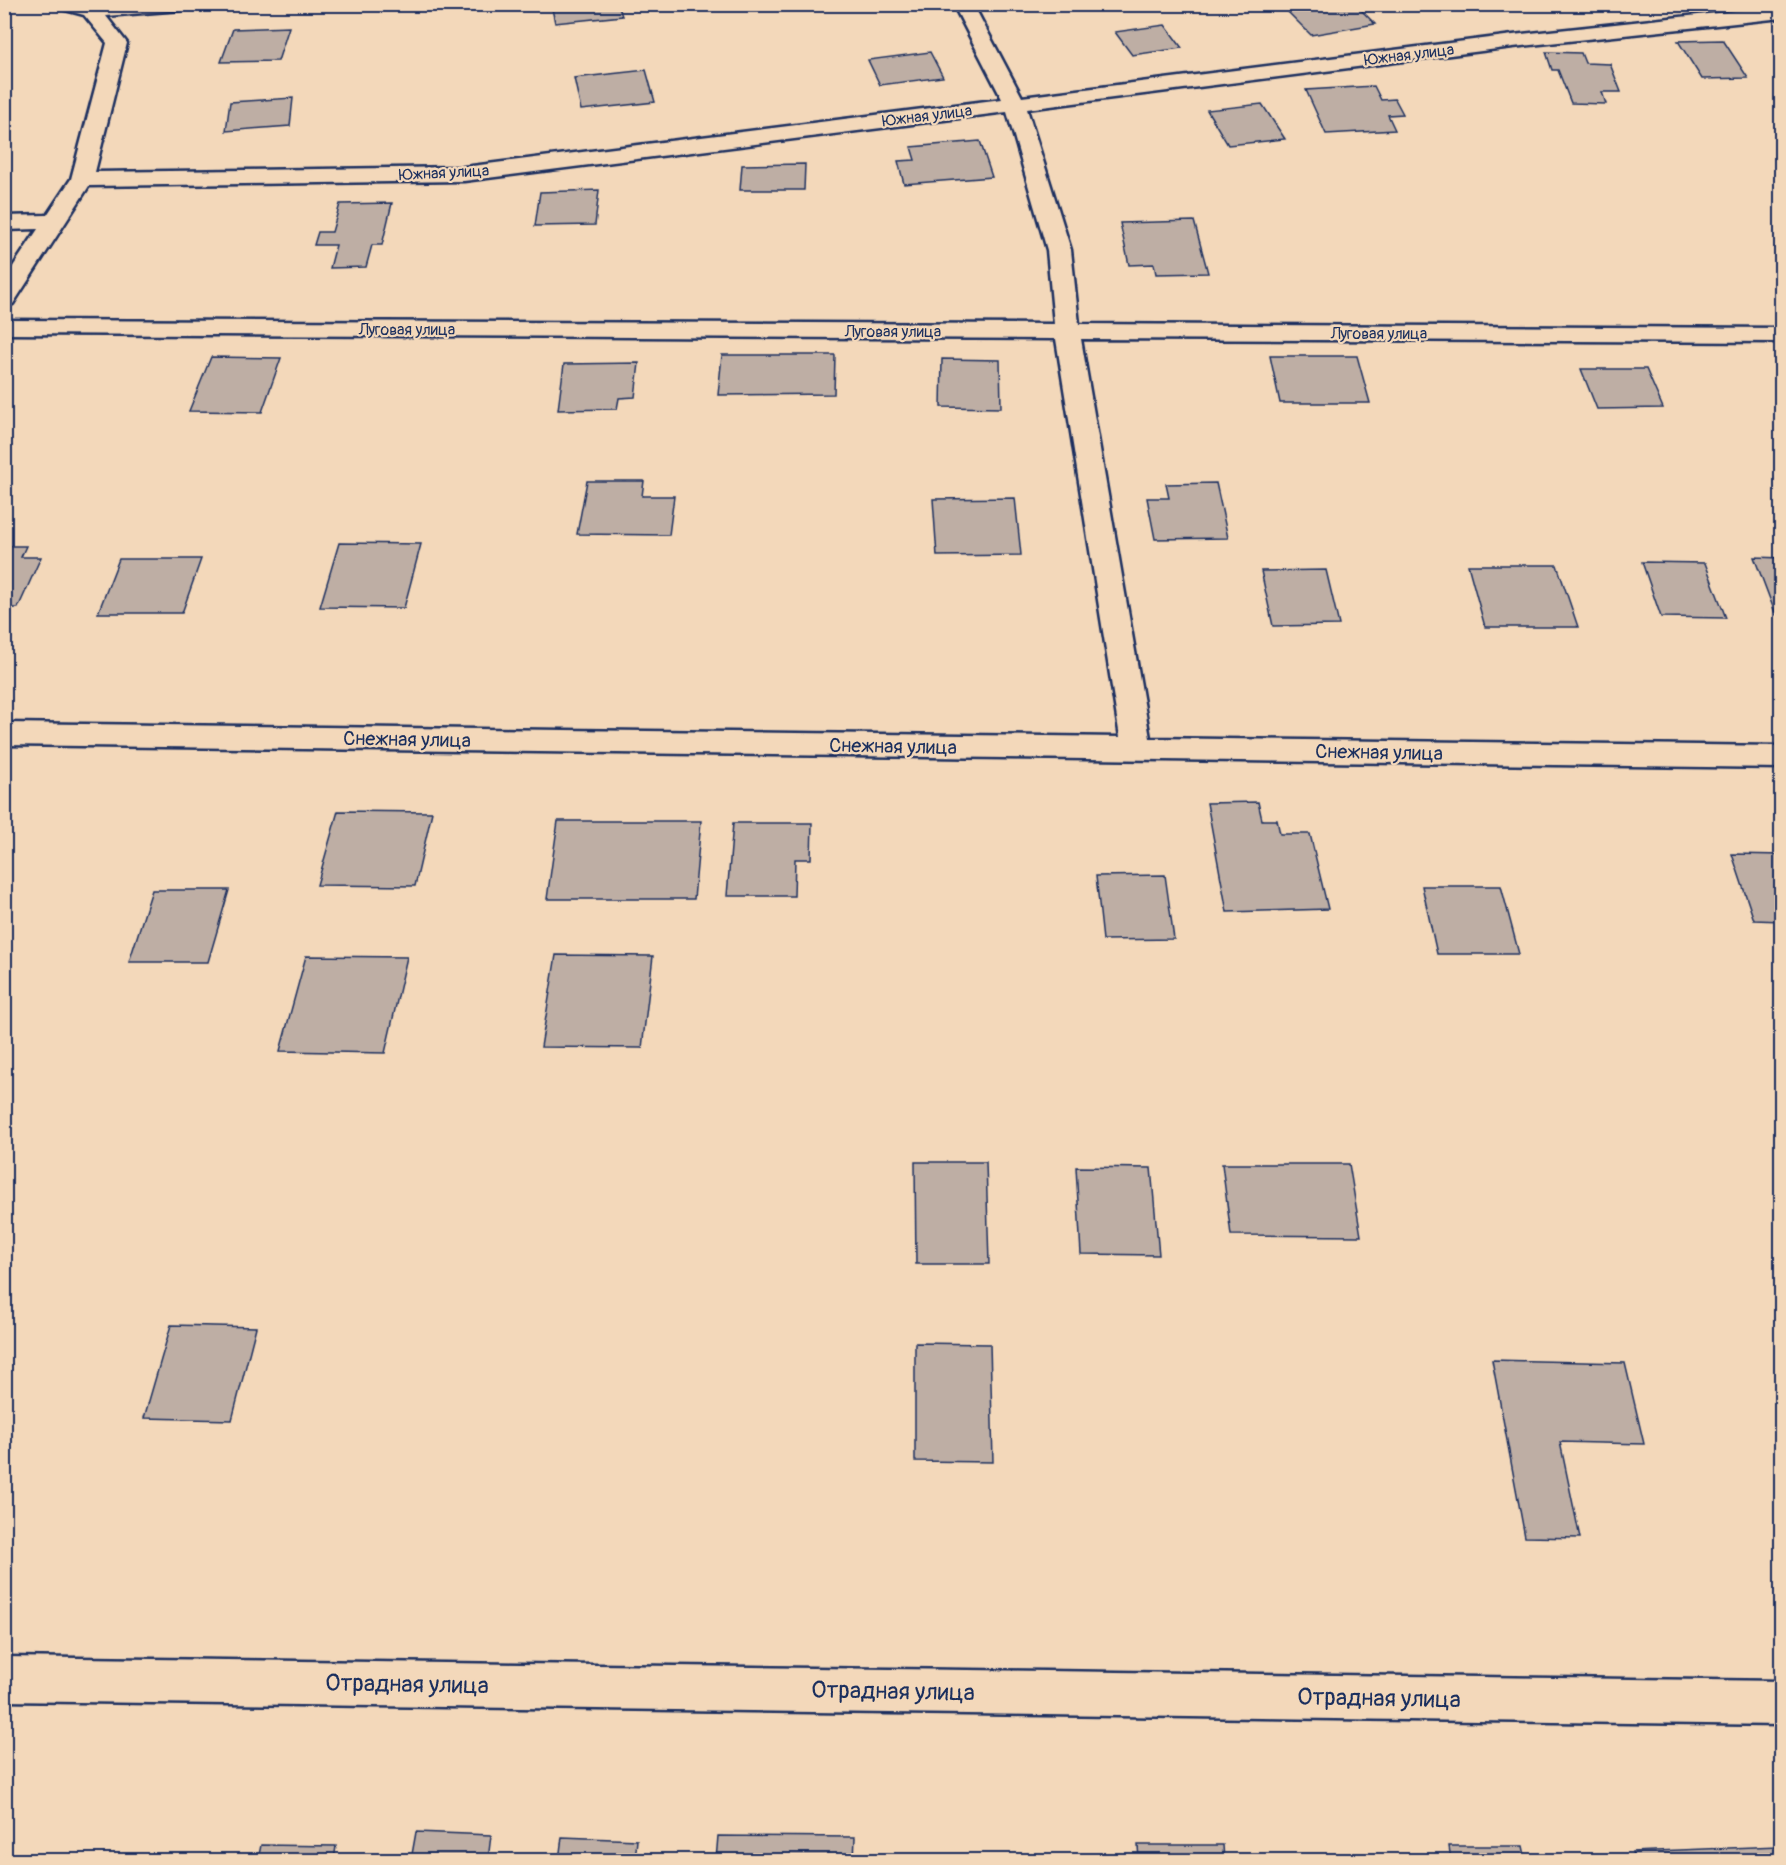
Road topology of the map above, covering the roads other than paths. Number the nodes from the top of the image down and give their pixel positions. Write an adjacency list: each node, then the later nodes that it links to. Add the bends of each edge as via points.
1 (65, 4): 5 (street)
2 (181, 4): 5 (street)
3 (963, 4): 7 (street)
4 (1769, 10): 6 (street); 7 (street, Южная улица)
5 (91, 11): 8 (street, via 117,43)
6 (1782, 32)
7 (1015, 104): 8 (street, Южная улица, via 464,174); 13 (street, via 1059,250)
8 (82, 179): 9 (street)
9 (55, 222): 10 (street); 11 (street)
10 (4, 223)
11 (4, 299)
12 (4, 327): 13 (street, Луговая улица)
13 (1067, 331): 14 (street, Луговая улица); 16 (street)
14 (1782, 335)
15 (4, 734): 16 (street, Снежная улица)
16 (1137, 749): 17 (street, Снежная улица)
17 (1782, 757)
18 (4, 1679): 19 (street, Отрадная улица)
19 (1782, 1703)

